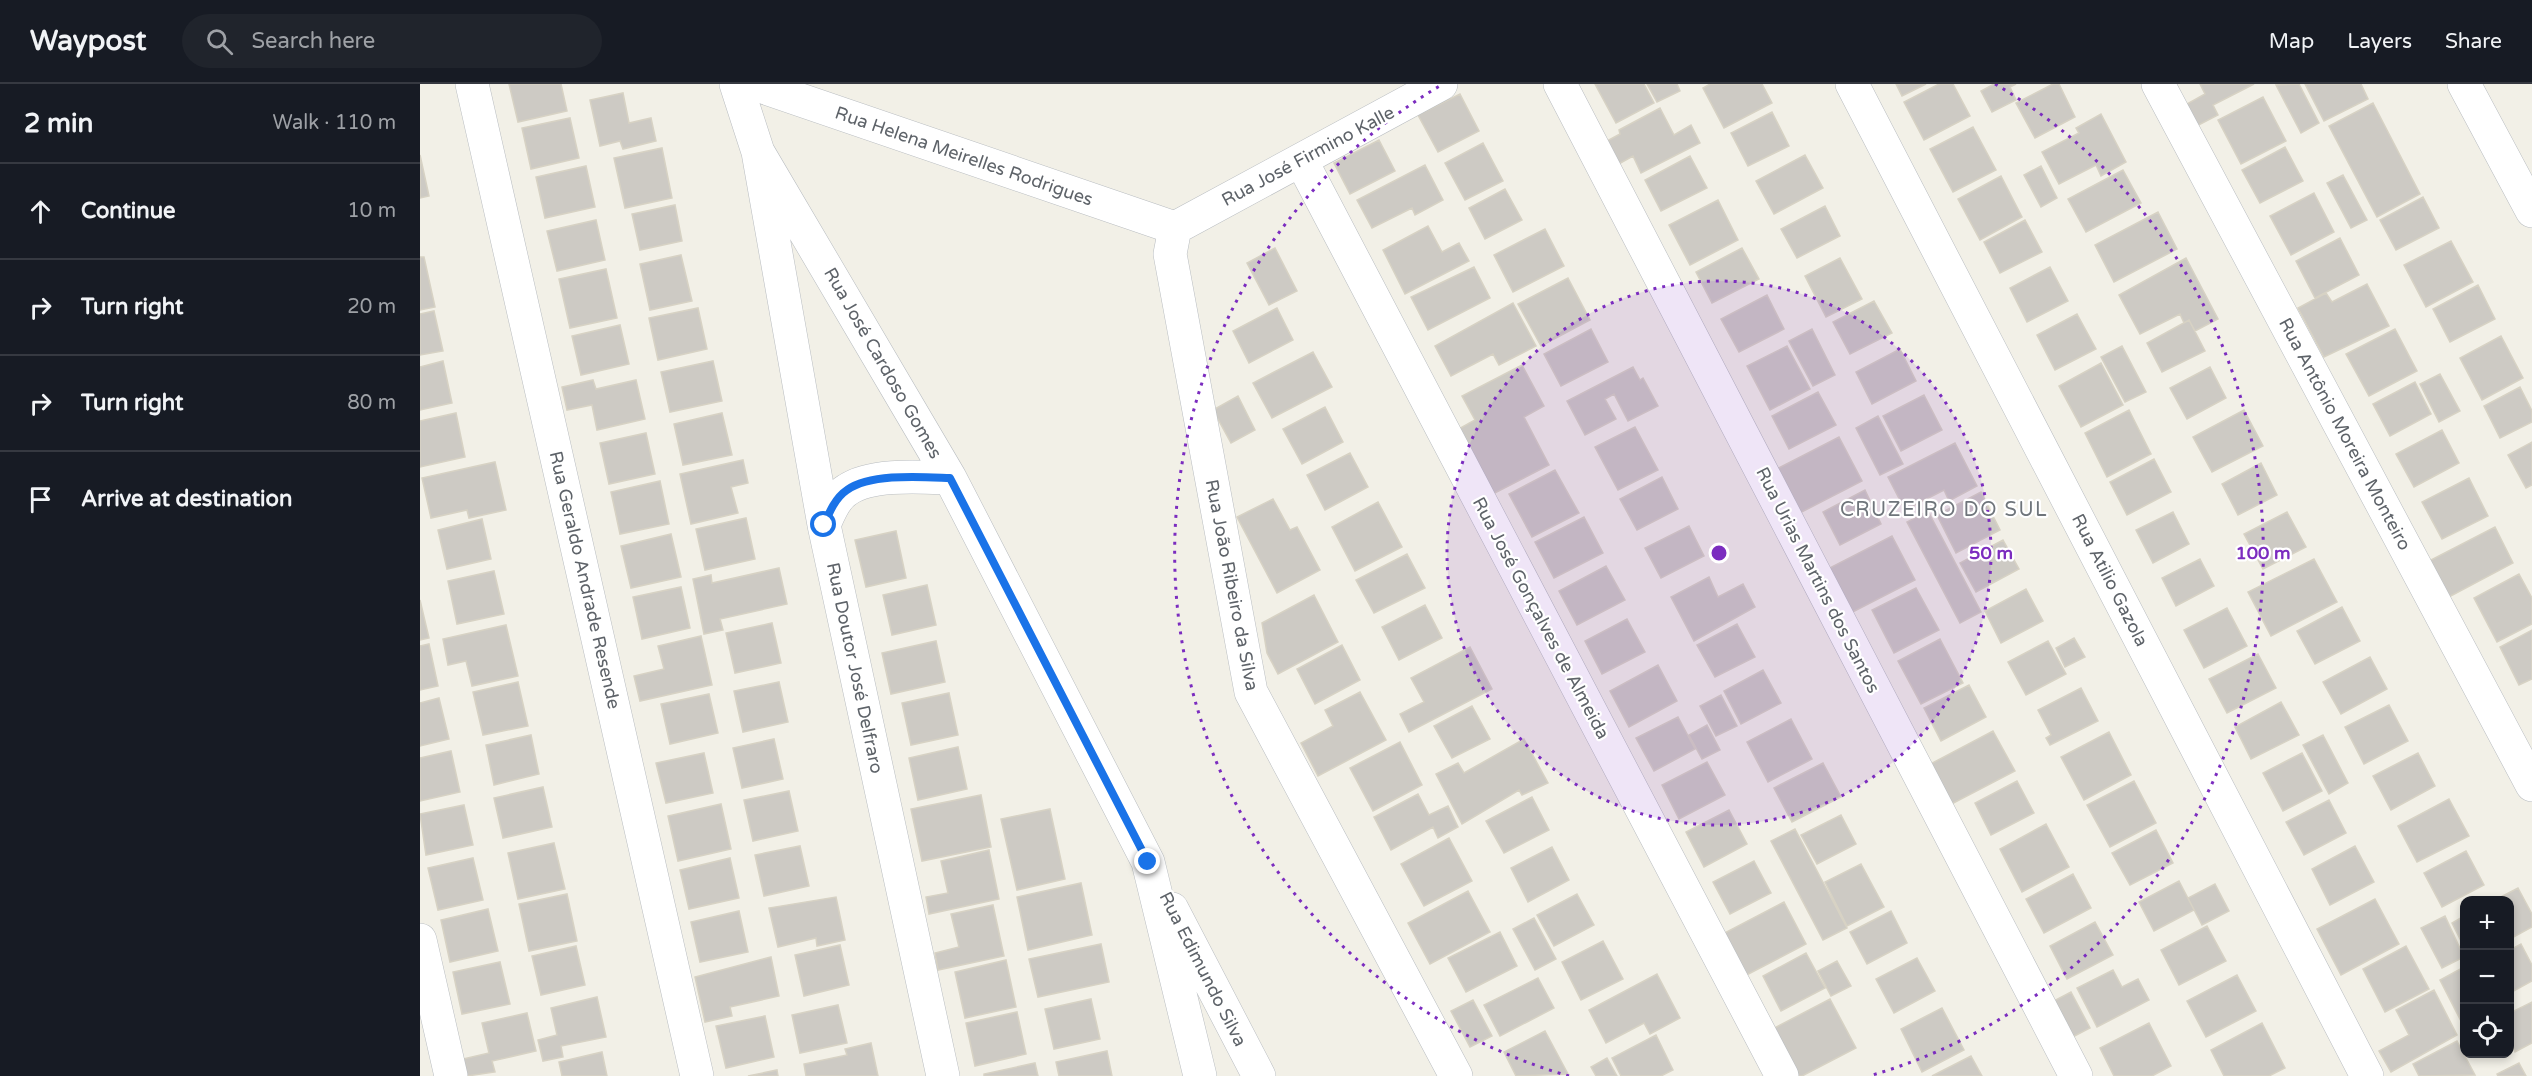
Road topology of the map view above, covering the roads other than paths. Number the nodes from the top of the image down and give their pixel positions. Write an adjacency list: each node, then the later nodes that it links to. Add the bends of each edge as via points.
1 (472, 84): 19 (street, Rua Geraldo Andrade Resende)
2 (736, 84): 9 (street, Rua Doutor José Delfraro)
3 (753, 84): 12 (street, Rua Helena Meirelles Rodrigues)
4 (1440, 84): 10 (street, Rua José Firmino Kalle)
5 (1560, 84): 25 (street, Rua Urias Martins dos Santos)
6 (1852, 84): 26 (street, Rua Atilio Gazola)
7 (2158, 84): 15 (street, Rua Antônio Moreira Monteiro)
8 (2464, 84): 11 (street)
9 (758, 152): 13 (street, Rua José Cardoso Gomes); 14 (street, Rua Doutor José Delfraro)
10 (1300, 160): 12 (street, Rua José Firmino Kalle); 24 (street, Rua José Gonçalves de Almeida)
11 (2532, 211)
12 (1175, 228): 23 (street, Rua João Ribeiro da Silva, via 1170,254 1251,692)
13 (950, 478): 14 (street, via 884,478 847,489 833,505); 16 (street, Rua José Cardoso Gomes)
14 (824, 525): 20 (street, Rua Doutor José Delfraro)
15 (2532, 785)
16 (1148, 862): 21 (street, Rua José Cardoso Gomes); 22 (street, Rua Edimundo Silva)
17 (420, 940): 18 (street)
18 (451, 1076)
19 (697, 1076)
20 (943, 1076)
21 (1200, 1076)
22 (1259, 1076)
23 (1456, 1076)
24 (1782, 1076)
25 (2076, 1076)
26 (2367, 1076)

